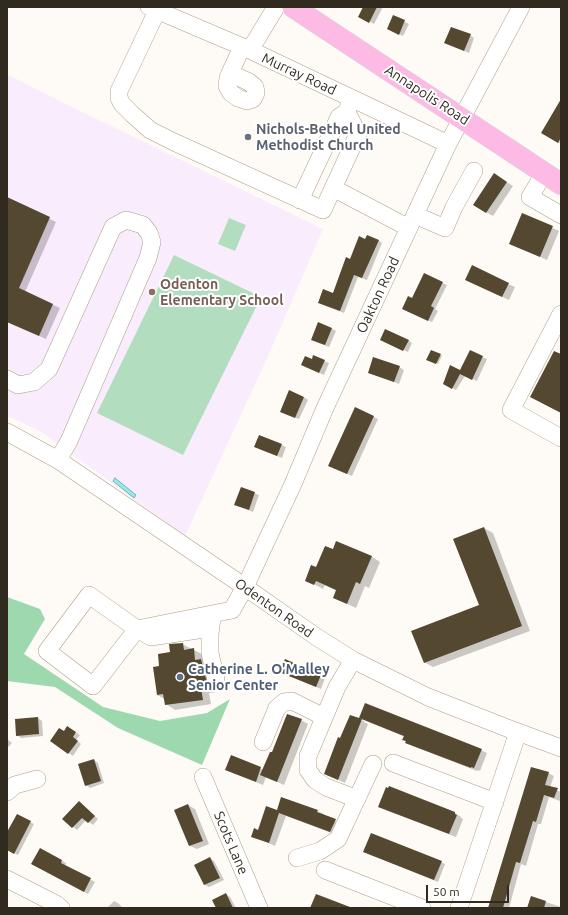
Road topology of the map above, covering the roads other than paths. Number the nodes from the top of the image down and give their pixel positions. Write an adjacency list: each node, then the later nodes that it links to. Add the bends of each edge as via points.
1 (276, 7): 5 (street)
2 (293, 7): 8 (main road, Annapolis Road)
3 (521, 7): 8 (street, Oakton Road)
4 (151, 8): 5 (street, Murray Road); 13 (street, via 119,91 118,98 122,104 150,130)
5 (246, 49): 6 (street); 7 (street, Murray Road)
6 (230, 73)
7 (349, 105): 9 (street, Murray Road); 12 (street, via 358,134); 13 (street, via 339,117)
8 (462, 118): 9 (street, Oakton Road); 11 (main road, Annapolis Road)
9 (448, 144): 15 (street, Oakton Road)
10 (474, 171): 15 (street, via 445,228)
11 (553, 178): 14 (street, via 530,197)
12 (333, 188): 13 (street, via 323,210); 15 (street)
13 (300, 200)
14 (561, 215)
15 (412, 222): 21 (street, Oakton Road)
16 (559, 324): 19 (street, via 511,410)
17 (7, 380): 20 (street, via 18,385 34,382 49,369 113,227 126,220 143,226 152,242 148,258 69,441)
18 (7, 432): 20 (street, Odenton Road)
19 (561, 438)
20 (58, 460): 21 (street, Odenton Road)
21 (245, 587): 22 (street, Oakton Road, via 232,610); 24 (street, Odenton Road)
22 (212, 621): 23 (street, Oakton Road); 25 (street, via 210,653)
23 (137, 629): 23 (street, via 88,595 47,651 92,686)
24 (353, 660): 26 (street); 27 (street, Odenton Road, via 428,697)
25 (216, 680)
26 (324, 716): 28 (street, via 292,702 284,702 277,708); 35 (street, via 308,756 308,770 315,780 326,787)
27 (518, 732): 29 (street, Odenton Road); 36 (street)
28 (263, 742)
29 (561, 748)
30 (393, 763): 36 (street)
31 (373, 764): 35 (street)
32 (204, 777): 41 (street, Scots Lane)
33 (37, 779): 34 (street, via 15,785)
34 (7, 792)
35 (357, 799): 37 (street, via 338,839 320,851)
36 (495, 802): 43 (street)
37 (297, 858)
38 (325, 870): 42 (street)
39 (7, 879): 40 (street)
40 (61, 908)
41 (259, 908)
42 (422, 908)
43 (459, 908)

